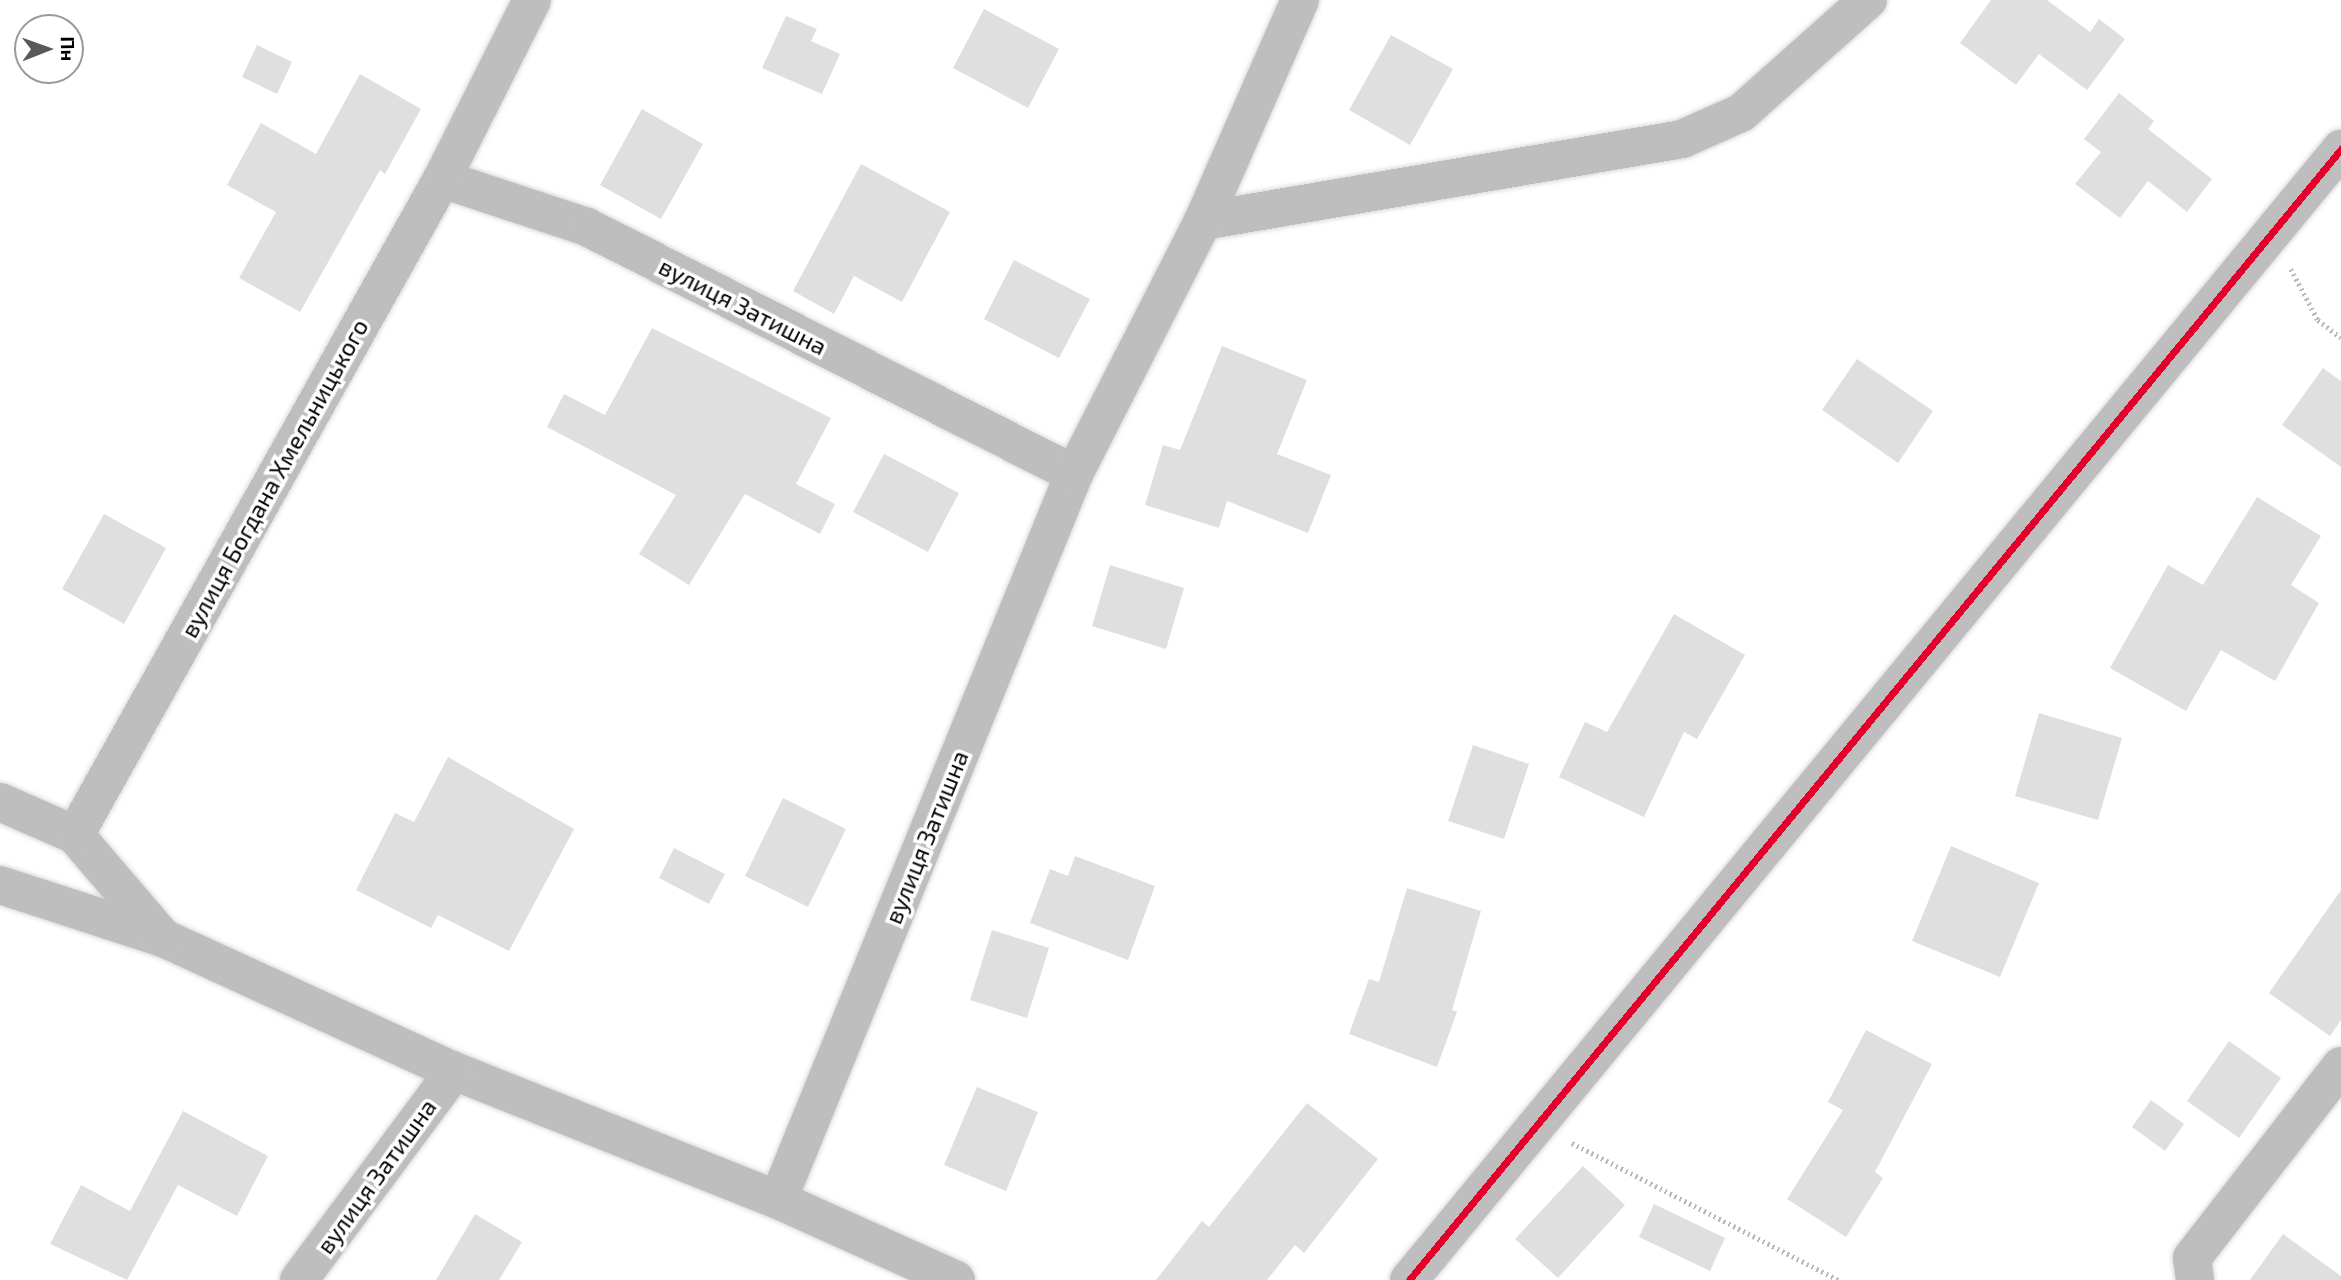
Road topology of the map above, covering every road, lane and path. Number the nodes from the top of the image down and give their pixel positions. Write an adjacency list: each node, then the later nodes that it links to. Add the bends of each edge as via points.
1 (532, 0): 5 (street, вулиця Богдана Хмельницького)
2 (1300, 0): 6 (street, вулиця Затишна)
3 (1868, 0): 6 (street, via 1741,113 1682,139)
4 (2341, 149): 16 (street)
5 (442, 179): 9 (street, вулиця Затишна, via 587,227); 11 (street, вулиця Богдана Хмельницького)
6 (1203, 221): 9 (street, вулиця Затишна)
7 (2284, 256): 8 (path, via 2318,320)
8 (2341, 338)
9 (1074, 474): 17 (street, вулиця Затишна)
10 (0, 802): 11 (street)
11 (75, 835): 13 (street)
12 (0, 885): 13 (street)
13 (163, 938): 15 (street)
14 (2341, 1066): 22 (street, via 2192,1258)
15 (454, 1071): 17 (street); 18 (street, вулиця Затишна)
16 (1536, 1121): 20 (street); 21 (path)
17 (778, 1200): 19 (street)
18 (299, 1280)
19 (956, 1280)
20 (1409, 1280)
21 (1839, 1280)
22 (2195, 1280)

